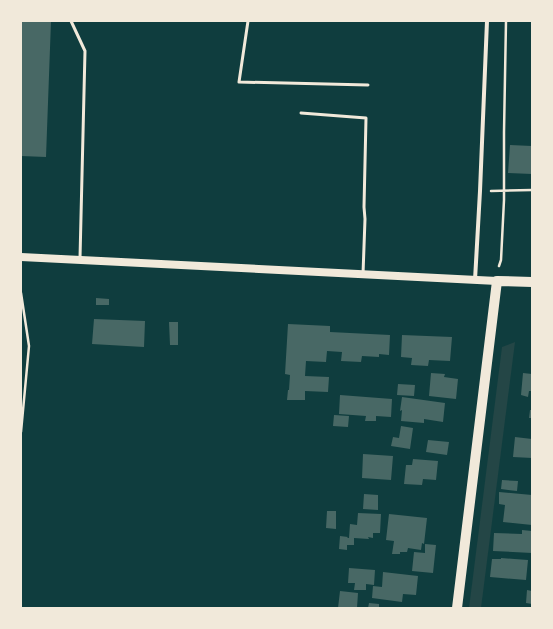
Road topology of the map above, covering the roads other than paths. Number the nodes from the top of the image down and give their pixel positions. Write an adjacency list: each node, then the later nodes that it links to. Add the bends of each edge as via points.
1 (71, 21): 7 (lane, via 85,51)
2 (248, 21): 4 (lane, via 240,82)
3 (487, 21): 9 (street)
4 (368, 85)
5 (301, 113): 8 (lane, via 366,118)
6 (21, 257): 7 (main road)
7 (80, 260): 8 (main road)
8 (363, 274): 9 (main road)
9 (475, 280): 10 (main road)
10 (496, 280): 11 (main road); 12 (main road)
11 (532, 282)
12 (457, 608)

